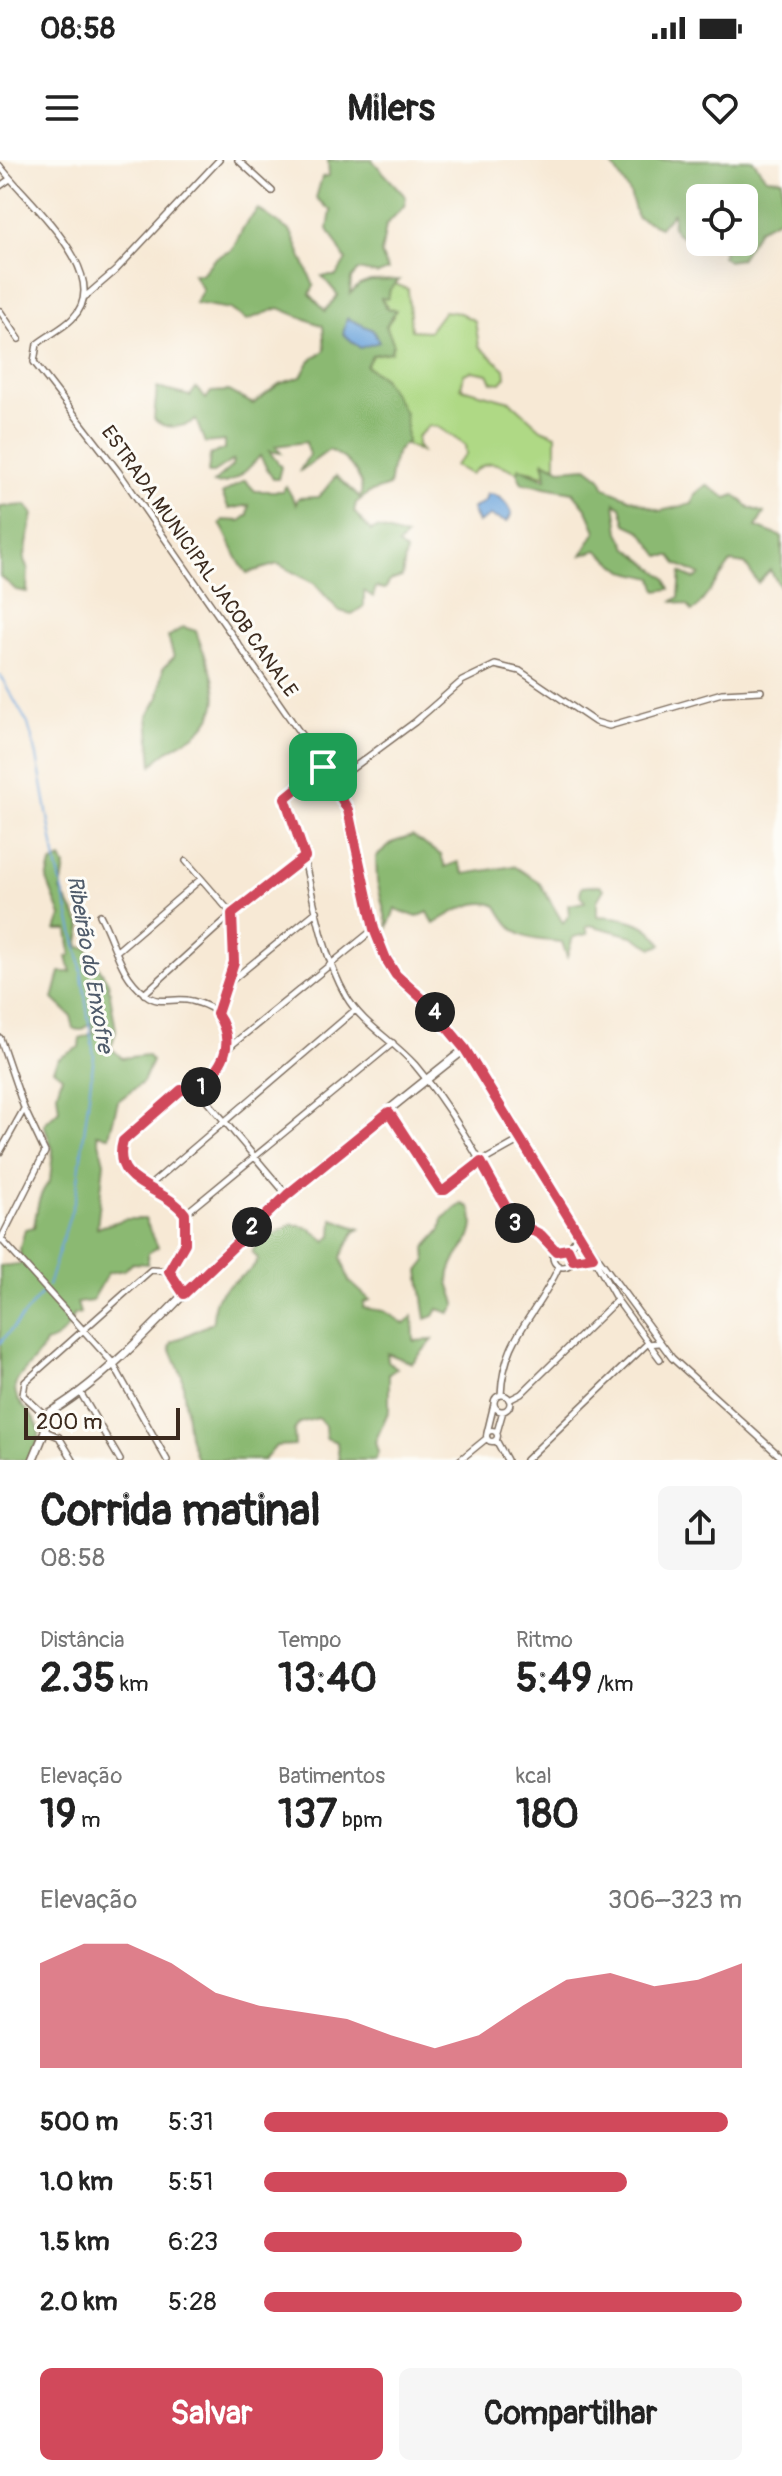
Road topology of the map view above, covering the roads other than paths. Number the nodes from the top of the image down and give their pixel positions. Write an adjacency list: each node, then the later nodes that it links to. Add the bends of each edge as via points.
1 (219, 160): 7 (street)
2 (238, 160): 6 (street)
3 (0, 166): 4 (street)
4 (10, 179): 5 (street); 7 (street, via 73,256)
5 (0, 186)
6 (272, 191)
7 (85, 296): 11 (street, ESTRADA MUNICIPAL JACOB CANALE, via 72,319 45,337 34,362 118,471)
8 (0, 311): 9 (street)
9 (19, 339)
10 (761, 691): 12 (street, via 722,693 609,726 520,671 495,665 469,676)
11 (323, 767): 12 (street, ESTRADA MUNICIPAL JACOB CANALE); 13 (street, via 285,798)
12 (334, 782): 19 (street, ESTRADA MUNICIPAL JACOB CANALE, via 348,810)
13 (305, 857): 16 (street); 17 (street)
14 (186, 861): 15 (street)
15 (201, 879): 17 (street); 20 (street)
16 (317, 911): 22 (street); 23 (street)
17 (232, 914): 21 (street); 25 (street)
18 (100, 915): 20 (street)
19 (374, 929): 22 (street); 31 (street, ESTRADA MUNICIPAL JACOB CANALE, via 396,975)
20 (116, 951): 25 (street, via 121,969)
21 (234, 962): 23 (street); 24 (street)
22 (330, 964): 26 (street); 30 (street)
23 (246, 967): 24 (street)
24 (228, 983): 27 (street)
25 (144, 994): 27 (street, via 161,1003 194,1001)
26 (355, 1010): 29 (street); 38 (street)
27 (217, 1014): 30 (street)
28 (0, 1038): 32 (street)
29 (393, 1043): 34 (street); 41 (street)
30 (228, 1048): 35 (street)
31 (465, 1049): 34 (street); 39 (street, ESTRADA MUNICIPAL JACOB CANALE)
32 (5, 1059): 33 (street); 36 (street)
33 (0, 1068)
34 (426, 1080): 37 (street); 42 (street)
35 (198, 1090): 38 (street); 43 (street, via 181,1090 123,1141 122,1166 133,1181)
36 (24, 1108): 40 (street); 47 (street, via 45,1157)
37 (389, 1112): 42 (street, via 440,1190); 44 (street)
38 (223, 1120): 41 (street); 43 (street)
39 (522, 1139): 42 (street); 46 (street, ESTRADA MUNICIPAL JACOB CANALE)
40 (0, 1152)
41 (256, 1156): 44 (street); 45 (street)
42 (481, 1162): 49 (street, via 513,1220 541,1235)
43 (149, 1186): 45 (street)
44 (287, 1195): 54 (street)
45 (185, 1214): 53 (street, via 185,1243)
46 (580, 1233): 48 (street); 50 (street); 57 (street, ESTRADA MUNICIPAL JACOB CANALE)
47 (1, 1240): 56 (street)
48 (568, 1249): 49 (street); 51 (street)
49 (556, 1251): 52 (street)
50 (593, 1257): 51 (street); 55 (street)
51 (573, 1260): 52 (street)
52 (559, 1266): 62 (street, via 542,1301 515,1334)
53 (169, 1271): 54 (street); 56 (street, via 151,1270)
54 (184, 1294): 60 (street)
55 (617, 1300): 58 (street); 63 (street)
56 (83, 1327): 60 (street); 66 (street, via 22,1388)
57 (659, 1343): 58 (street); 70 (street, ESTRADA MUNICIPAL JACOB CANALE, via 700,1387)
58 (647, 1344): 59 (street); 77 (street)
59 (660, 1359)
60 (112, 1362): 61 (street); 74 (street)
61 (79, 1391): 66 (street); 73 (street)
62 (501, 1395): 63 (street); 64 (street)
63 (509, 1400): 65 (street)
64 (494, 1403): 65 (street); 68 (street)
65 (504, 1410): 69 (street)
66 (45, 1415): 67 (street)
67 (45, 1431): 71 (street); 72 (street, via 59,1437)
68 (487, 1436): 69 (street, via 490,1431); 75 (street)
69 (496, 1436): 76 (street)
70 (782, 1458)
71 (33, 1460)
72 (73, 1460)
73 (120, 1460)
74 (167, 1460)
75 (460, 1460)
76 (507, 1460)
77 (526, 1460)

